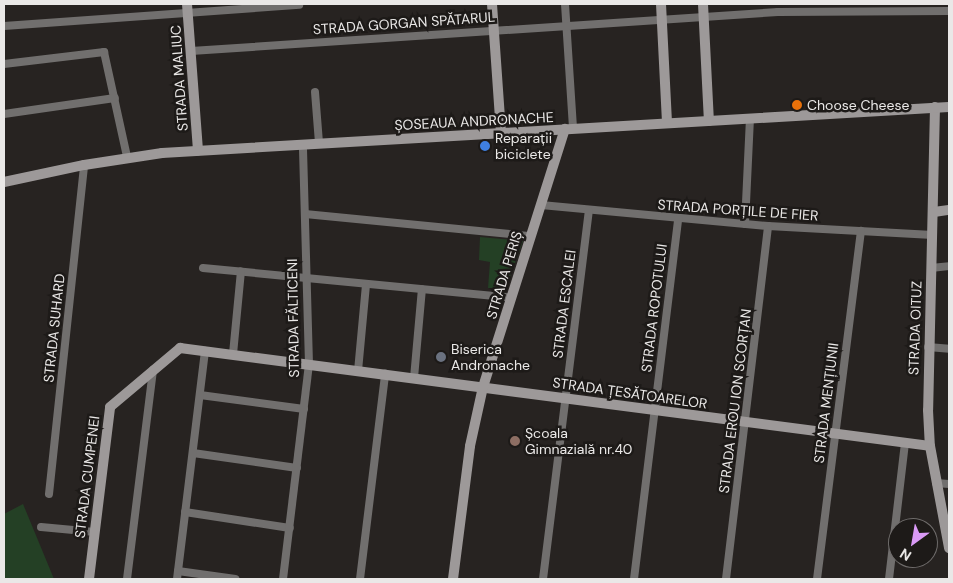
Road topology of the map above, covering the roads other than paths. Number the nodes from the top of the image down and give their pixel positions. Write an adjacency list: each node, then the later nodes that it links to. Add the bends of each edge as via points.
1 (492, 4): 12 (street)
2 (565, 4): 10 (street)
3 (660, 4): 9 (street)
4 (703, 4): 8 (street)
5 (299, 5): 7 (street)
6 (949, 8): 8 (street, STRADA GORGAN SPĂTARUL)
7 (188, 9): 11 (street); 13 (street, STRADA MALIUC)
8 (704, 16): 9 (street, STRADA GORGAN SPĂTARUL); 21 (street)
9 (661, 19): 10 (street, STRADA GORGAN SPĂTARUL); 22 (street)
10 (566, 25): 12 (street, STRADA GORGAN SPĂTARUL); 23 (street)
11 (4, 26)
12 (494, 29): 13 (street, STRADA GORGAN SPĂTARUL); 24 (street)
13 (191, 52): 27 (street, STRADA MALIUC)
14 (4, 64): 16 (street, via 104,52)
15 (315, 92): 25 (street)
16 (115, 98): 19 (street); 28 (street)
17 (949, 107): 18 (street, ȘOSEAUA ANDRONACHE)
18 (935, 108): 20 (street, ȘOSEAUA ANDRONACHE); 34 (street, STRADA OITUZ)
19 (4, 114)
20 (750, 118): 21 (street, ȘOSEAUA ANDRONACHE); 37 (street)
21 (709, 121): 22 (street, ȘOSEAUA ANDRONACHE)
22 (667, 123): 23 (street, ȘOSEAUA ANDRONACHE)
23 (569, 129): 24 (street, ȘOSEAUA ANDRONACHE); 31 (street, STRADA PERIȘ)
24 (501, 133): 25 (street, ȘOSEAUA ANDRONACHE)
25 (319, 143): 26 (street, ȘOSEAUA ANDRONACHE)
26 (303, 144): 27 (street, ȘOSEAUA ANDRONACHE); 35 (street, STRADA FĂLTICENI)
27 (198, 151): 28 (street, ȘOSEAUA ANDRONACHE)
28 (127, 157): 29 (street, ȘOSEAUA ANDRONACHE)
29 (84, 165): 30 (street, ȘOSEAUA ANDRONACHE); 73 (street, STRADA SUHARD)
30 (4, 182)
31 (541, 205): 32 (street, STRADA PORȚILE DE FIER); 41 (street, STRADA PERIȘ)
32 (589, 210): 36 (street, STRADA PORȚILE DE FIER); 62 (street, STRADA ESCALEI)
33 (949, 210): 34 (street)
34 (934, 212): 40 (street, STRADA OITUZ)
35 (305, 214): 41 (street); 46 (street, STRADA FĂLTICENI)
36 (678, 218): 37 (street, STRADA PORȚILE DE FIER); 64 (street, STRADA ROPOTULUI)
37 (744, 224): 38 (street, STRADA PORȚILE DE FIER)
38 (768, 226): 39 (street, STRADA PORȚILE DE FIER); 65 (street, STRADA EROU ION SCORȚAN)
39 (861, 231): 40 (street, STRADA PORȚILE DE FIER); 66 (street, STRADA MENȚIUNII)
40 (933, 235): 44 (street, STRADA OITUZ)
41 (531, 236): 49 (street, STRADA PERIȘ)
42 (949, 266): 44 (street)
43 (203, 268): 45 (street)
44 (931, 268): 50 (street, STRADA OITUZ)
45 (241, 271): 46 (street); 54 (street)
46 (305, 278): 47 (street); 55 (street, STRADA FĂLTICENI)
47 (366, 284): 48 (street); 57 (street)
48 (422, 289): 49 (street); 59 (street)
49 (512, 298): 60 (street, STRADA PERIȘ)
50 (928, 347): 52 (street); 68 (street, STRADA OITUZ)
51 (178, 349): 53 (street, STRADA ȚESĂTOARELOR); 56 (street, STRADA CUMPENEI)
52 (949, 349)
53 (205, 351): 54 (street, STRADA ȚESĂTOARELOR); 61 (street)
54 (233, 354): 55 (street, STRADA ȚESĂTOARELOR)
55 (309, 364): 57 (street, STRADA ȚESĂTOARELOR); 63 (street, STRADA FĂLTICENI)
56 (153, 368): 77 (street, STRADA CUMPENEI, via 110,406); 81 (street)
57 (358, 371): 58 (street, STRADA ȚESĂTOARELOR)
58 (385, 374): 59 (street, STRADA ȚESĂTOARELOR); 84 (street)
59 (414, 378): 60 (street, STRADA ȚESĂTOARELOR)
60 (483, 387): 62 (street, STRADA ȚESĂTOARELOR); 85 (street, STRADA PERIȘ, via 470,446)
61 (200, 395): 63 (street); 69 (street)
62 (565, 398): 64 (street, STRADA ȚESĂTOARELOR); 86 (street, STRADA ESCALEI)
63 (304, 409): 70 (street, STRADA FĂLTICENI)
64 (654, 410): 65 (street, STRADA ȚESĂTOARELOR); 87 (street, STRADA ROPOTULUI)
65 (745, 422): 66 (street, STRADA ȚESĂTOARELOR); 88 (street, STRADA EROU ION SCORȚAN)
66 (835, 433): 67 (street, STRADA ȚESĂTOARELOR); 89 (street, STRADA MENȚIUNII)
67 (905, 443): 68 (street, STRADA ȚESĂTOARELOR); 90 (street)
68 (930, 446): 71 (street, STRADA OITUZ)
69 (193, 453): 70 (street); 74 (street)
70 (298, 468): 76 (street, STRADA FĂLTICENI)
71 (936, 483): 72 (street); 78 (street, STRADA OITUZ)
72 (949, 484)
73 (49, 494)
74 (186, 512): 76 (street); 79 (street)
75 (42, 527): 77 (street)
76 (290, 528): 83 (street, STRADA FĂLTICENI)
77 (95, 532): 80 (street, STRADA CUMPENEI)
78 (949, 548)
79 (178, 575): 82 (street)
80 (89, 579)
81 (127, 579)
82 (235, 579)
83 (284, 579)
84 (360, 579)
85 (453, 579)
86 (543, 579)
87 (634, 579)
88 (726, 579)
89 (816, 579)
90 (889, 579)

